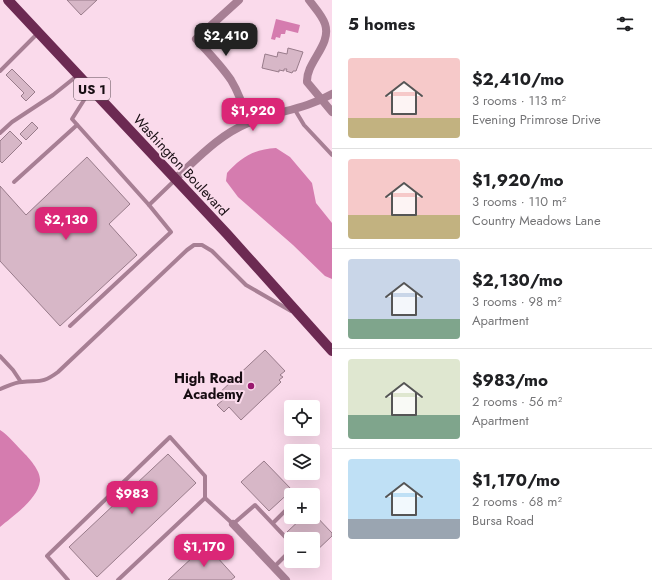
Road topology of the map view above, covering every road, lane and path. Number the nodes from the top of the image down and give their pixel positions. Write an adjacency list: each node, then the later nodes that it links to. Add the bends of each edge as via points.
1 (8, 0): 4 (main road, Washington Boulevard / US 1)
2 (239, 0): 12 (street, via 196,39 232,81)
3 (309, 0): 9 (street, via 325,24 325,38 306,77 307,82)
4 (38, 32): 5 (lane); 6 (main road, Washington Boulevard / US 1)
5 (0, 71)
6 (78, 74): 7 (main road, Washington Boulevard / US 1); 14 (lane, via 53,96 12,122)
7 (92, 89): 13 (lane, via 72,119); 16 (main road, Washington Boulevard / US 1)
8 (332, 94): 9 (street)
9 (322, 100): 10 (street); 11 (street)
10 (295, 110): 12 (street); 15 (lane)
11 (332, 112)
12 (248, 123): 16 (street, via 221,137)
13 (77, 125): 17 (lane); 18 (lane)
14 (0, 133)
15 (332, 155)
16 (175, 179): 18 (lane); 19 (main road, Washington Boulevard / US 1)
17 (14, 182)
18 (149, 205): 20 (lane, via 171,232)
19 (301, 316): 21 (main road, Washington Boulevard / US 1); 23 (lane, via 246,285 212,251 202,245 194,245 54,375 36,382)
20 (70, 326)
21 (332, 351)
22 (0, 356): 23 (lane)
23 (21, 382): 24 (lane)
24 (0, 389)
25 (205, 498): 28 (lane); 32 (lane, via 204,476 170,437 47,556); 33 (lane)
26 (284, 513): 27 (lane)
27 (273, 523): 28 (lane, via 255,505); 29 (lane)
28 (233, 524): 31 (street)
29 (284, 535)
30 (284, 557): 31 (lane)
31 (274, 567): 34 (street)
32 (68, 580)
33 (118, 580)
34 (286, 580)

